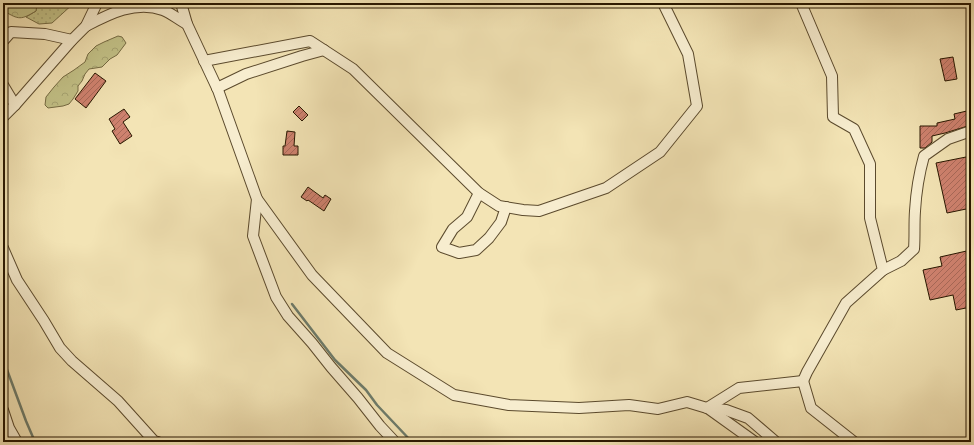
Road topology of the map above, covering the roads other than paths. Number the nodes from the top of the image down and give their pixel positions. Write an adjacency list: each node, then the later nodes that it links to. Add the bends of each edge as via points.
1 (97, 3): 6 (street)
2 (181, 3): 5 (street)
3 (663, 3): 18 (street, via 688,54 697,106 660,152 606,188 539,211)
4 (801, 3): 20 (street, via 832,76 833,117 854,129 870,164 870,218)
5 (187, 24): 6 (street, via 163,10 148,6 113,13); 10 (street)
6 (86, 26): 7 (street)
7 (72, 40): 8 (street, via 45,34 11,32); 13 (street)
8 (3, 41)
9 (324, 50): 10 (street, via 310,41); 12 (street, via 246,74); 16 (street, via 353,69)
10 (204, 61): 12 (street)
11 (3, 85): 13 (street)
12 (217, 88): 17 (street)
13 (15, 105): 14 (street)
14 (3, 117)
15 (971, 131): 20 (street, via 948,140 924,156 915,212 914,249 901,262)
16 (479, 193): 18 (street, via 499,206); 18 (street, via 467,217 453,229 442,247 459,254 476,250 501,222)
17 (257, 199): 22 (street, via 312,275 387,353 454,396 509,405 579,408 629,405 658,409 687,402); 26 (street, via 253,236 276,297 288,316)
18 (506, 207)
19 (3, 248): 25 (street, via 17,280 60,348)
20 (883, 270): 21 (street, via 846,304)
21 (803, 381): 22 (street, via 739,388); 29 (street, via 811,408)
22 (707, 408): 27 (street); 28 (street, via 726,410 748,418)
23 (3, 410): 24 (street, via 8,428)
24 (17, 442)
25 (158, 442)
26 (395, 442)
27 (754, 442)
28 (776, 442)
29 (854, 442)

